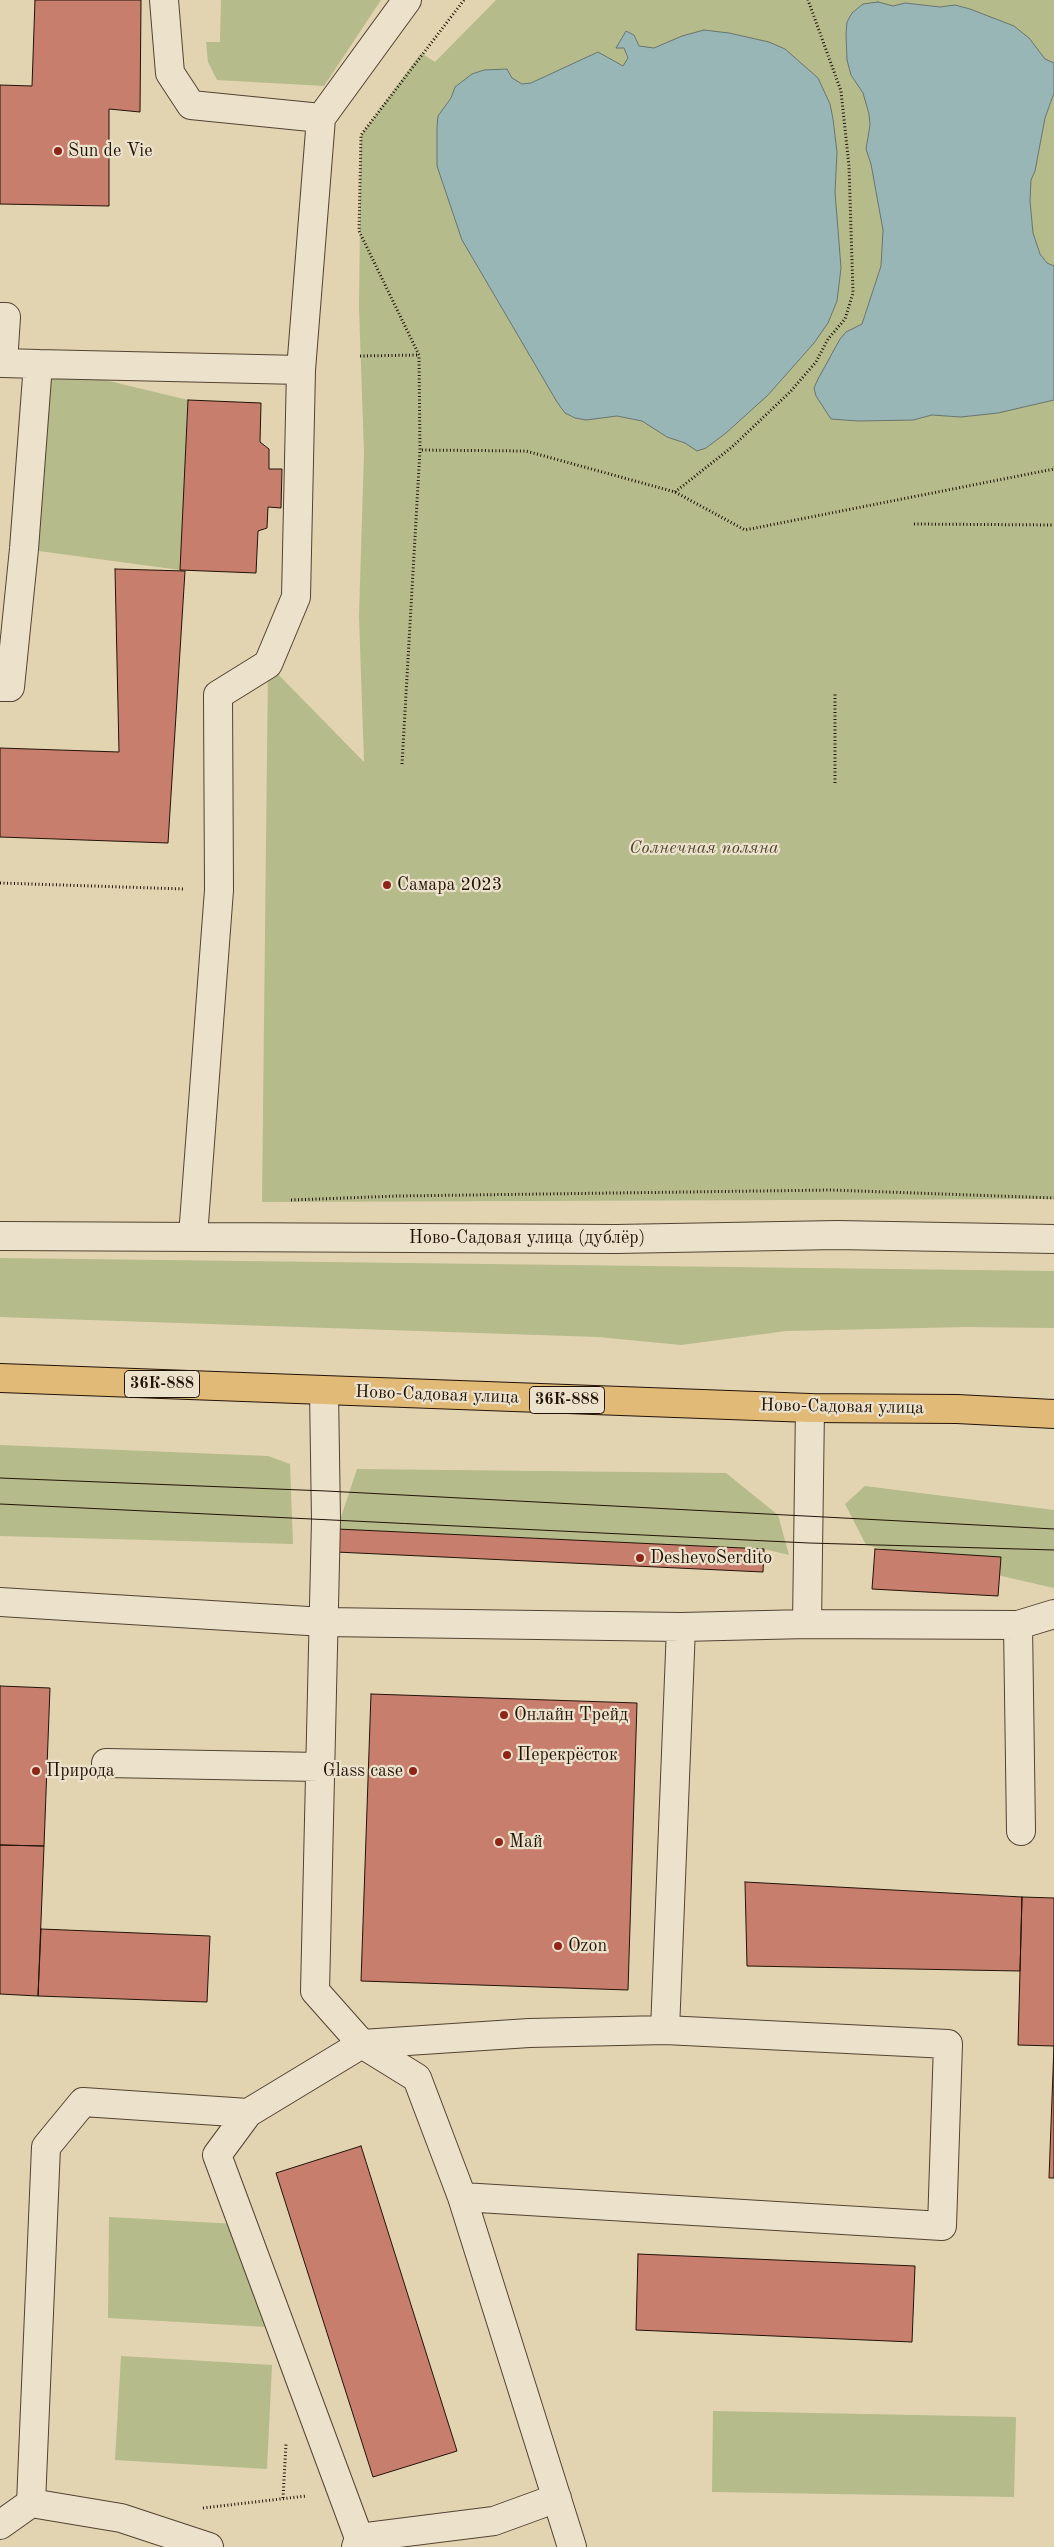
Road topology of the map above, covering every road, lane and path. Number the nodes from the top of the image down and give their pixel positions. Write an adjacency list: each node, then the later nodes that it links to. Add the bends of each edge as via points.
1 (164, 0): 5 (street, via 170,73 191,104)
2 (407, 0): 5 (street)
3 (464, 0): 8 (path, via 361,135 358,231)
4 (808, 0): 13 (path, via 841,91 849,166 852,293 845,319 828,339 816,362 790,392 732,447)
5 (321, 118): 10 (street)
6 (0, 317): 9 (street, via 6,317 3,363)
7 (360, 356): 8 (path)
8 (419, 356): 11 (path)
9 (38, 364): 10 (street); 16 (street, via 10,687)
10 (301, 370): 21 (street, via 296,597 268,664 218,695)
11 (420, 450): 13 (path, via 526,451); 18 (path)
12 (1054, 469): 13 (path, via 745,530)
13 (676, 492)
14 (914, 524): 15 (path)
15 (1054, 525)
16 (0, 687)
17 (835, 693): 19 (path)
18 (402, 764)
19 (835, 784)
20 (0, 883): 21 (path)
21 (219, 890): 25 (street)
22 (1054, 1198): 23 (path, via 830,1190 398,1196)
23 (281, 1201)
24 (0, 1236): 25 (street, Ново-Садовая улица (дублёр))
25 (193, 1236): 26 (street, Ново-Садовая улица (дублёр), via 616,1238 836,1235)
26 (1054, 1240)
27 (0, 1378): 28 (main road, Ново-Садовая улица / 36К-888)
28 (324, 1391): 29 (main road, Ново-Садовая улица / 36К-888); 33 (street)
29 (810, 1408): 30 (main road, Ново-Садовая улица / 36К-888, via 957,1409); 34 (street)
30 (1054, 1414)
31 (0, 1602): 33 (street)
32 (1054, 1614): 35 (street)
33 (324, 1622): 36 (street); 38 (street)
34 (807, 1624): 35 (street); 36 (street)
35 (1018, 1625): 39 (street)
36 (680, 1627): 40 (street)
37 (106, 1763): 38 (street)
38 (319, 1767): 41 (street, via 315,1991)
39 (1021, 1831)
40 (665, 2030): 41 (street, via 529,2033); 43 (street, via 948,2044 942,2226)
41 (362, 2044): 42 (street); 43 (street, via 417,2078)
42 (248, 2112): 44 (street, via 217,2155); 46 (street, via 83,2102 46,2147)
43 (462, 2197): 45 (street)
44 (342, 2493): 47 (path); 49 (street)
45 (557, 2498): 49 (street, via 494,2521); 51 (street)
46 (31, 2503): 48 (street); 50 (street, via 120,2518)
47 (197, 2508)
48 (0, 2525)
49 (358, 2542)
50 (209, 2547)
51 (572, 2547)

